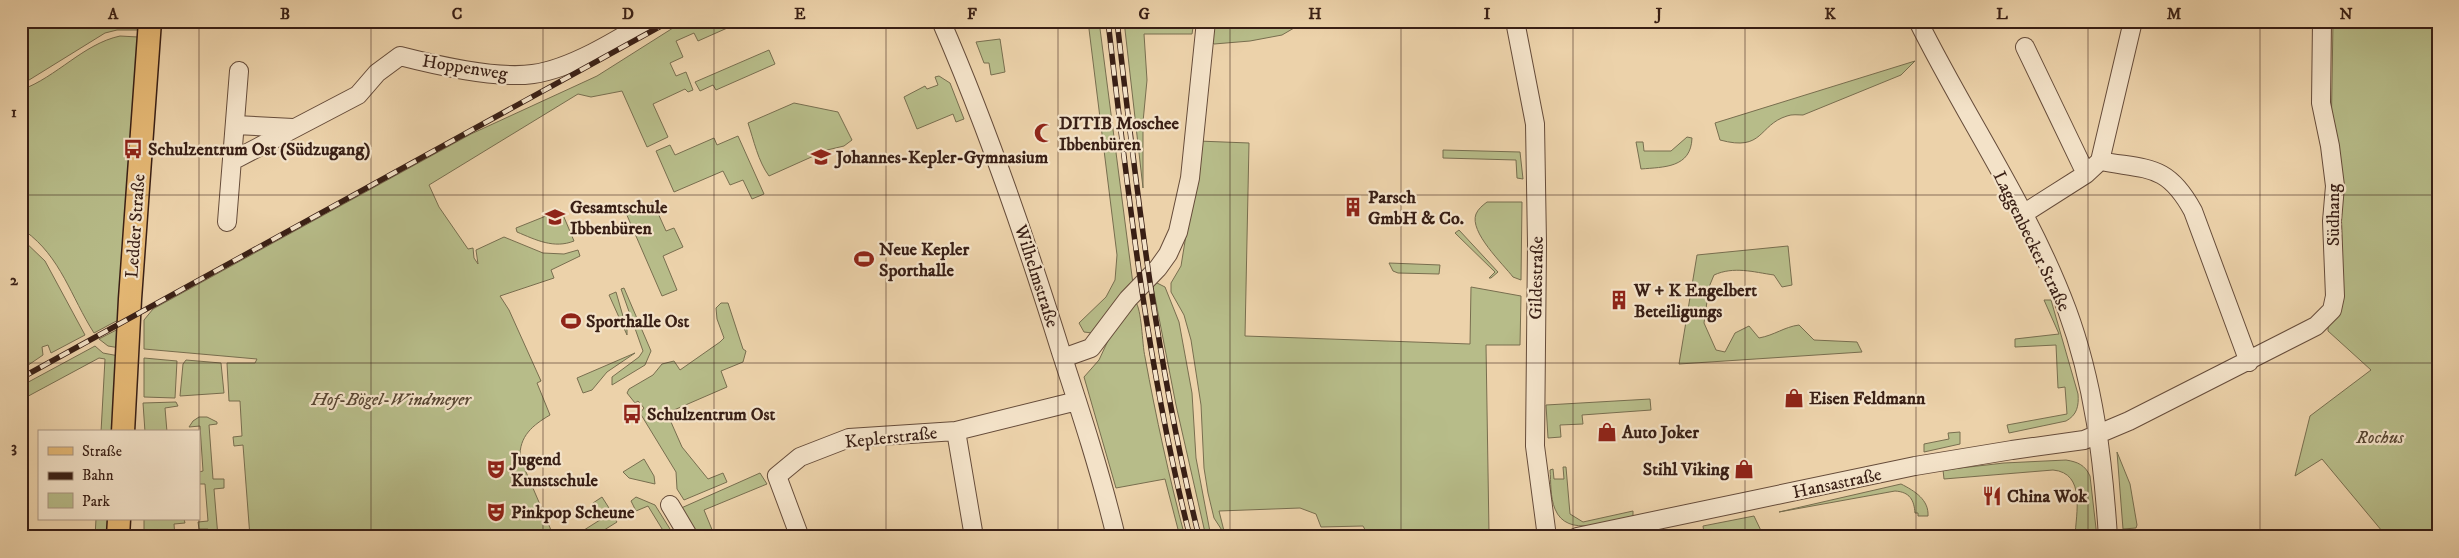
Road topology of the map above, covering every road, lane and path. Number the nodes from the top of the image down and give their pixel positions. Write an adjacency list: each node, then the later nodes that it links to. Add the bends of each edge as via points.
1 (150, 21): 21 (main road, Ledder Straße)
2 (648, 21): 12 (street, Hoppenweg, via 583,57 534,74 509,76 400,56 377,73 358,95)
3 (941, 21): 18 (street, Wilhelmstraße, via 979,111 1020,223)
4 (1206, 21): 18 (street, via 1190,178 1178,232 1158,268 1128,299 1091,348)
5 (1515, 21): 31 (street, Gildestraße, via 1535,124 1535,446)
6 (1918, 21): 16 (street, Laggenbecker Straße)
7 (2133, 21): 14 (street)
8 (2322, 21): 19 (street, Südhang, via 2321,103 2335,186 2332,221 2335,296 2332,310 2323,321)
9 (2025, 47): 15 (street)
10 (239, 70): 11 (street)
11 (235, 125): 12 (street); 13 (street)
12 (294, 128): 13 (street, Hoppenweg)
13 (232, 161): 17 (street)
14 (2100, 161): 15 (street); 19 (street, via 2151,169 2169,178 2184,194 2194,211)
15 (2086, 174): 16 (street)
16 (2024, 214): 23 (street, Laggenbecker Straße, via 2067,311)
17 (227, 222)
18 (1064, 358): 20 (street, Wilhelmstraße)
19 (2249, 362): 23 (street, Südhang)
20 (1077, 401): 22 (street, Keplerstraße); 30 (street, Wilhelmstraße)
21 (123, 430)
22 (956, 431): 26 (street, Keplerstraße, via 849,438 800,457 777,476); 29 (street, Keplerstraße)
23 (2098, 435): 32 (street, Hansastraße, via 2084,440 1915,466); 33 (street, Laggenbecker Straße)
24 (670, 505): 28 (street)
25 (119, 520): 27 (main road)
26 (799, 535)
27 (118, 537)
28 (689, 537)
29 (974, 537)
30 (1116, 537)
31 (1547, 537)
32 (1577, 537)
33 (2108, 537)

